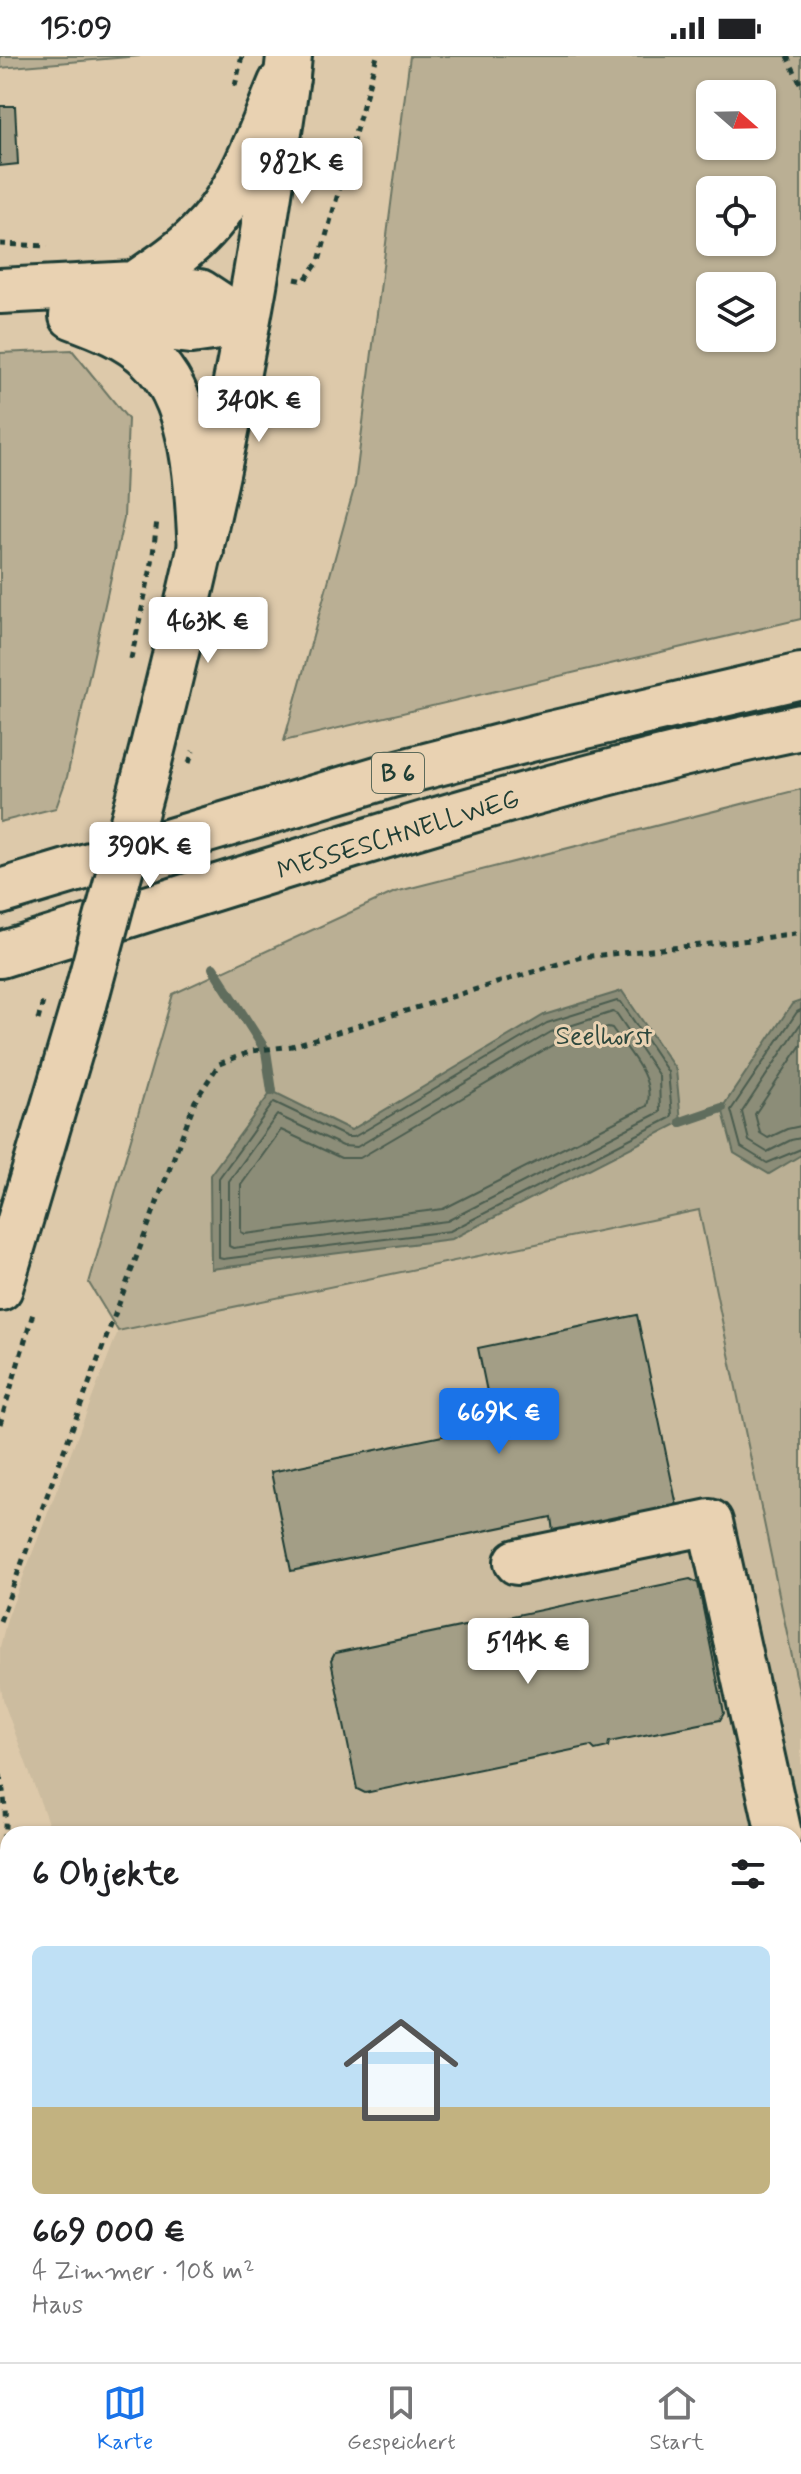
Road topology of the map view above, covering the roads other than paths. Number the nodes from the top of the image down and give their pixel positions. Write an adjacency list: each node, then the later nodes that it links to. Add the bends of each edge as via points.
1 (288, 67): 2 (main road, via 240,180 221,209 200,234); 6 (main road)
2 (135, 284): 3 (main road); 6 (main road, via 200,292)
3 (0, 291)
4 (0, 313): 5 (main road)
5 (72, 316): 6 (main road, via 191,331); 7 (main road, via 130,343 163,374 181,409 196,473)
6 (247, 323): 7 (main road)
7 (201, 551): 12 (main road, bridge, via 85,1001)
8 (801, 676): 10 (main road, MESSESCHNELLWEG / B 6, via 391,775)
9 (801, 727): 11 (main road, MESSESCHNELLWEG / B 6, via 405,830)
10 (0, 892)
11 (0, 955)
12 (0, 1288)
13 (517, 1562): 14 (main road, via 710,1522)
14 (777, 1826)

